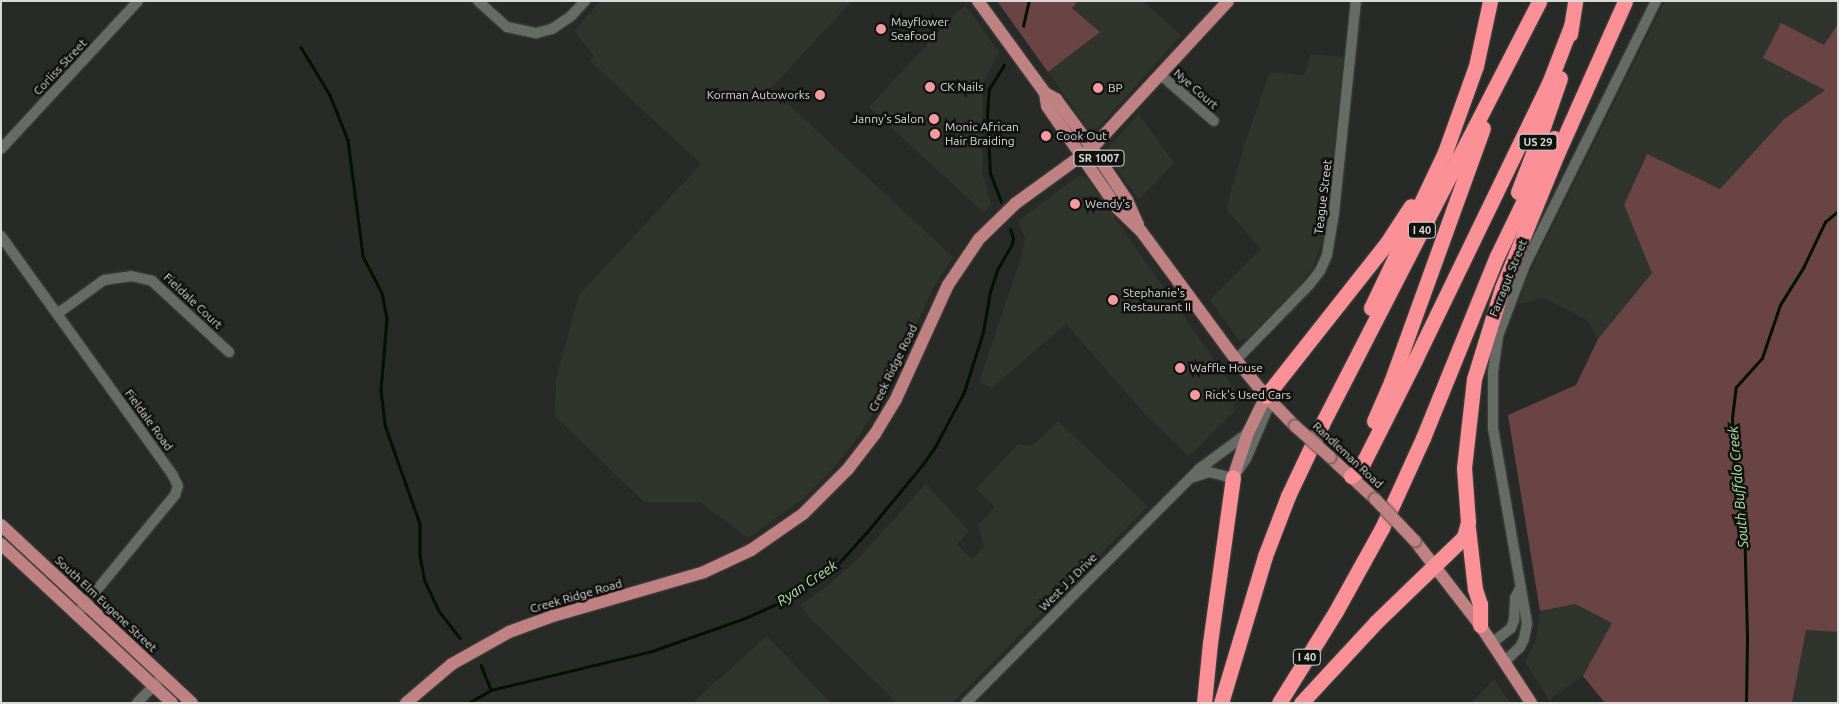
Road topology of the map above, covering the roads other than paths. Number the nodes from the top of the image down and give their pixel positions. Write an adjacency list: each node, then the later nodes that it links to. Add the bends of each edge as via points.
1 (138, 1): 16 (street, Corliss Street)
2 (478, 1): 3 (street, via 507,27 536,33 552,29)
3 (585, 1)
4 (978, 1): 17 (main road, Randleman Road / SR 1007, via 1045,93 1056,99)
5 (1228, 1): 14 (main road, Creek Ridge Road)
6 (1356, 1): 23 (street, Teague Street, via 1328,255 1309,285)
7 (1490, 1): 18 (highway, via 1476,66)
8 (1539, 1): 13 (highway, I 40)
9 (1575, 1): 12 (highway, US 29)
10 (1624, 1): 20 (highway, I 40); 30 (highway, via 1502,288 1474,379 1464,468)
11 (1656, 1): 34 (street, Farragut Street, via 1525,265 1498,336 1493,372 1493,428)
12 (1571, 26): 20 (highway, US 29, via 1569,46 1555,95 1509,213); 27 (highway, via 1549,83 1416,360 1360,469)
13 (1522, 35): 25 (highway, I 40); 27 (highway, via 1466,171 1391,382 1353,464)
14 (1161, 74): 15 (street, Nye Court); 17 (main road, Creek Ridge Road)
15 (1214, 121)
16 (1, 149)
17 (1087, 152): 23 (main road, Randleman Road / SR 1007, via 1127,200 1141,231); 45 (main road, Creek Ridge Road, via 1016,203 971,248 948,285 896,399 874,434 848,469 803,514 751,550 704,572 509,632 452,664)
18 (1445, 152): 24 (highway, via 1386,244); 25 (highway, via 1328,396)
19 (1, 236): 21 (street, Fieldale Road)
20 (1497, 256): 49 (highway, I 40, via 1423,438 1382,528)
21 (57, 314): 22 (street, Fieldale Court, via 104,280 131,276 152,281); 35 (street, Fieldale Road, via 178,486 175,495)
22 (228, 352)
23 (1236, 360): 24 (main road, Randleman Road / SR 1007)
24 (1269, 399): 26 (main road, West J J Drive); 27 (main road, Randleman Road / SR 1007, bridge); 28 (street, via 1246,459)
25 (1322, 424): 48 (highway, I 40, via 1288,496 1265,556)
26 (1248, 433): 28 (main road, West J J Drive); 29 (street, West J J Drive)
27 (1351, 476): 33 (main road, Randleman Road, bridge)
28 (1233, 478): 29 (street, West J J Drive, via 1206,472); 47 (highway)
29 (1189, 480): 46 (street, West J J Drive)
30 (1468, 522): 33 (highway, via 1459,544); 37 (highway)
31 (2, 525): 35 (main road, South Elm Eugene Street)
32 (1, 544): 36 (main road)
33 (1436, 566): 37 (main road, Randleman Road); 50 (highway, via 1376,622)
34 (1520, 588): 38 (street, Farragut Street, via 1515,598 1511,628); 39 (street, Farragut Street, via 1526,631 1520,646)
35 (85, 603): 36 (street, Fieldale Road); 40 (main road, South Elm Eugene Street)
36 (76, 615): 41 (main road)
37 (1480, 625): 38 (main road, Randleman Road)
38 (1492, 643): 39 (main road, Randleman Road)
39 (1504, 662): 51 (main road, Randleman Road)
40 (163, 676): 41 (street); 44 (main road, South Elm Eugene Street)
41 (154, 686): 42 (street); 43 (main road)
42 (137, 703)
43 (172, 703)
44 (192, 703)
45 (406, 703)
46 (966, 703)
47 (1204, 703)
48 (1222, 703)
49 (1279, 703)
50 (1301, 703)
51 (1531, 703)

